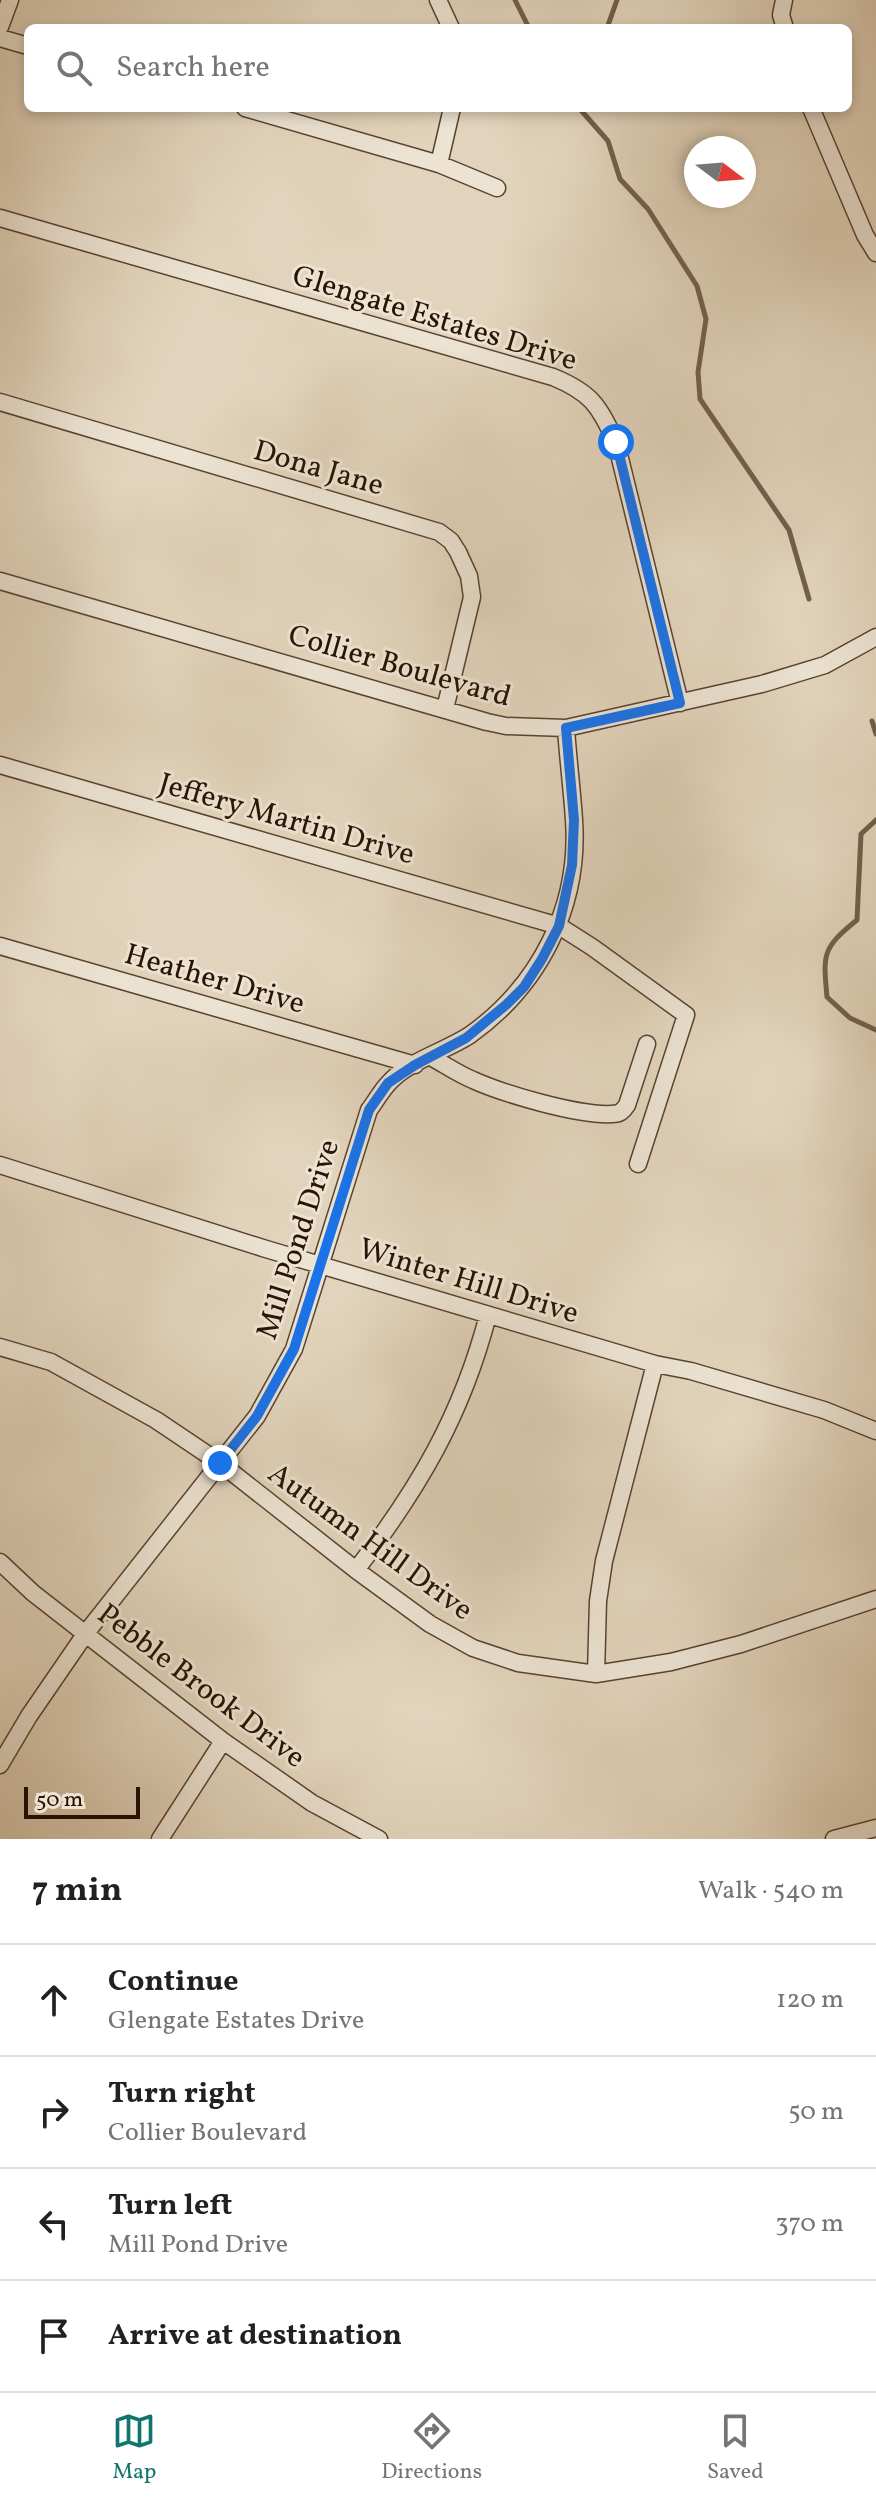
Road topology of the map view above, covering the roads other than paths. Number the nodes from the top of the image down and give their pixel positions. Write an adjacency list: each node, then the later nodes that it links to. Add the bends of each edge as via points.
1 (10, 0): 6 (street)
2 (438, 0): 4 (street)
3 (784, 0): 5 (street)
4 (449, 24)
5 (784, 24)
6 (0, 27)
7 (0, 38): 8 (street)
8 (24, 45)
9 (259, 112): 12 (street)
10 (451, 112): 12 (street)
11 (813, 112): 15 (street)
12 (439, 164): 13 (street)
13 (497, 188)
14 (0, 218): 19 (street, Glengate Estates Drive, via 579,388 601,411 616,442)
15 (876, 253)
16 (0, 402): 20 (street, Dona Jane, via 439,532 458,552 472,597)
17 (0, 581): 20 (street, Collier Boulevard)
18 (876, 637): 19 (street, Collier Boulevard, via 825,665)
19 (680, 703): 21 (street, Collier Boulevard)
20 (445, 709): 21 (street, Collier Boulevard, via 506,726)
21 (566, 728): 23 (street, Mill Pond Drive, via 574,843)
22 (0, 765): 23 (street, Jeffery Martin Drive)
23 (559, 926): 26 (street, Mill Pond Drive, via 524,987 477,1030); 27 (street, Jeffery Martin Drive, via 686,1015)
24 (0, 946): 26 (street, Heather Drive)
25 (647, 1044): 26 (street, Heather Drive, via 627,1105 613,1115 559,1107)
26 (422, 1060): 29 (street, Mill Pond Drive, via 388,1083 369,1110)
27 (638, 1164)
28 (0, 1165): 29 (street, Winter Hill Drive)
29 (322, 1265): 30 (street, Winter Hill Drive); 34 (street, Mill Pond Drive, via 294,1349 257,1416)
30 (488, 1315): 32 (street, Winter Hill Drive); 36 (street, via 455,1414 398,1517)
31 (0, 1347): 34 (street, Autumn Hill Drive, via 51,1362 156,1420)
32 (655, 1364): 33 (street, Winter Hill Drive, via 824,1410); 39 (street, via 604,1561)
33 (876, 1431)
34 (220, 1463): 36 (street, Autumn Hill Drive); 38 (street, Mill Pond Drive)
35 (0, 1562): 38 (street, Pebble Brook Drive)
36 (356, 1570): 39 (street, Autumn Hill Drive, via 473,1648 518,1663)
37 (876, 1599): 39 (street, Autumn Hill Drive, via 727,1648)
38 (86, 1633): 40 (street, Pebble Brook Drive); 41 (street, Mill Pond Drive)
39 (596, 1674)
40 (223, 1741): 43 (street); 44 (street, Pebble Brook Drive, via 312,1803)
41 (0, 1765)
42 (876, 1828): 45 (street)
43 (160, 1839)
44 (379, 1839)
45 (834, 1839)

